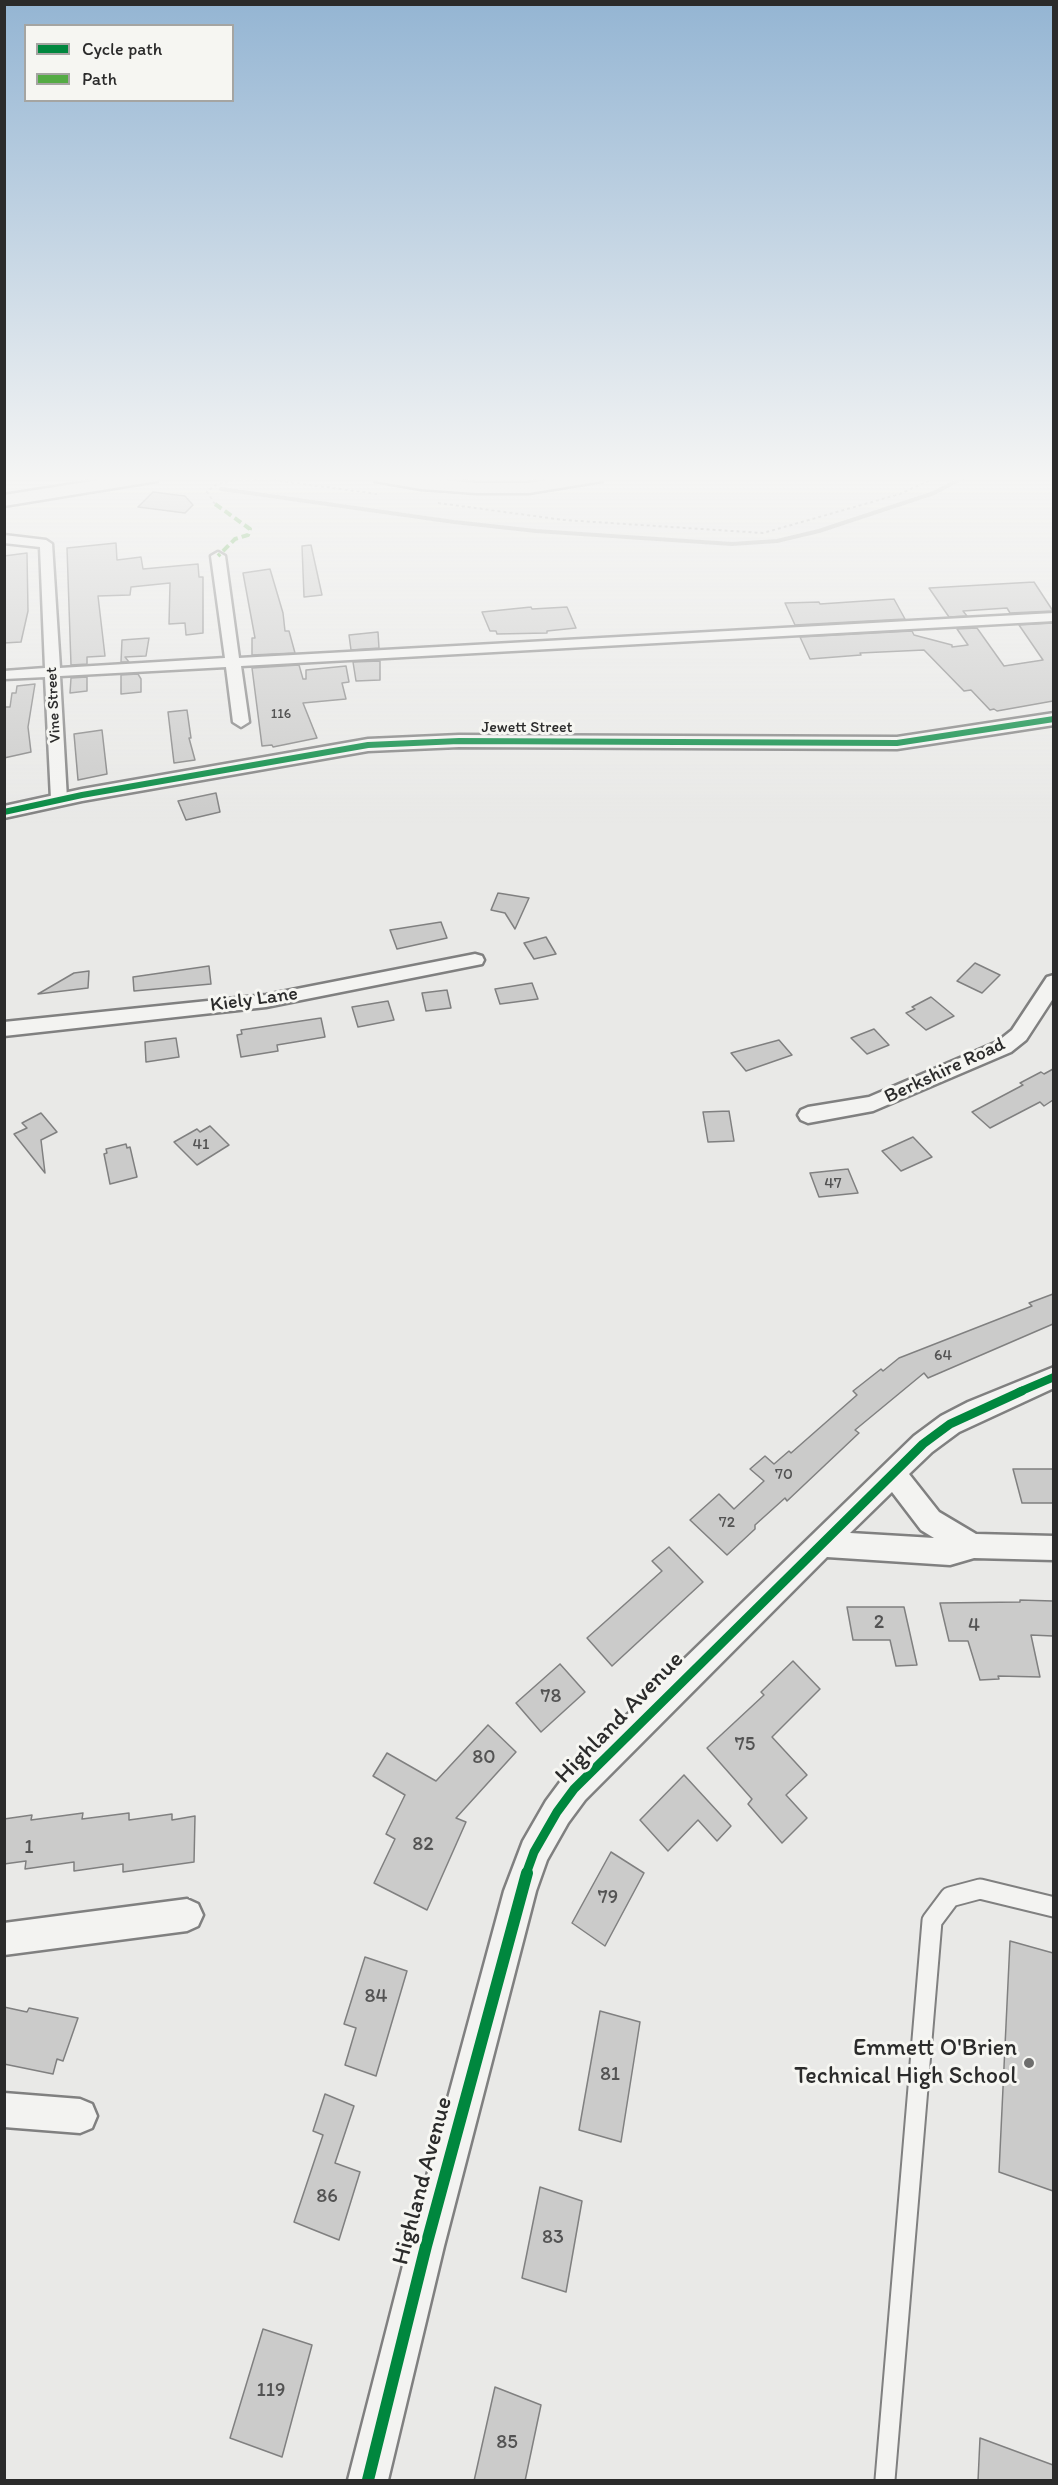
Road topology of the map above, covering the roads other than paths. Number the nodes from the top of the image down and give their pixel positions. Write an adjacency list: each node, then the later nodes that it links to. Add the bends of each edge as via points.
1 (48, 593): 5 (street, Vine Street)
2 (222, 593): 4 (street)
3 (1053, 618): 4 (street)
4 (231, 663): 5 (street); 8 (street)
5 (52, 672): 6 (street); 9 (street, Vine Street)
6 (4, 675)
7 (1053, 719): 9 (street, Jewett Street, via 897,743 380,744)
8 (241, 722)
9 (59, 799): 10 (street, Jewett Street)
10 (4, 812)
11 (475, 960): 13 (street, Kiely Lane, via 266,1001)
12 (1053, 981): 14 (street, Berkshire Road, via 1019,1035 1004,1047 873,1104)
13 (4, 1029)
14 (808, 1115)
15 (1053, 1377): 16 (street, Highland Avenue, via 950,1424)
16 (893, 1473): 17 (street, Highland Avenue); 18 (street, via 930,1521)
17 (823, 1544): 18 (street, via 950,1552); 25 (street, Highland Avenue, via 574,1789 534,1852 491,1999)
18 (974, 1546): 19 (street)
19 (1053, 1548)
20 (1053, 1907): 26 (lane, via 980,1889 950,1897 932,1921)
21 (187, 1915): 22 (street)
22 (4, 1939)
23 (4, 2110): 24 (street)
24 (80, 2116)
25 (368, 2481)
26 (885, 2481)

